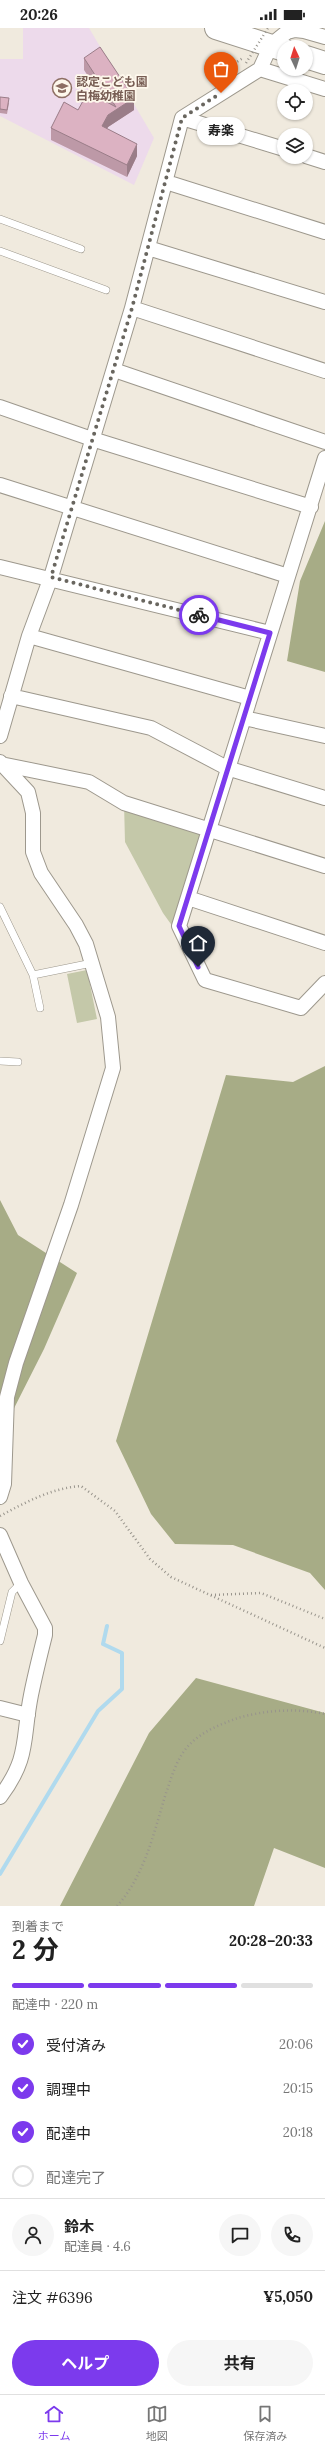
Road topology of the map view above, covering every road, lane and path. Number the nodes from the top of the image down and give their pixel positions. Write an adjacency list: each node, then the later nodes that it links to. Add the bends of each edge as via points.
1 (216, 28): 3 (main road)
2 (325, 37): 3 (street, via 295,30)
3 (274, 41): 4 (path, bridge, via 235,70 232,65); 7 (street)
4 (243, 58)
5 (313, 59): 6 (main road)
6 (325, 63)
7 (260, 69): 8 (street); 9 (street)
8 (325, 89)
9 (182, 118): 10 (street); 13 (street)
10 (277, 147)
11 (313, 158): 12 (street)
12 (325, 162)
13 (166, 182): 15 (street); 16 (street)
14 (0, 219): 17 (lane)
15 (325, 232)
16 (148, 248): 20 (street); 21 (street)
17 (81, 249)
18 (0, 251): 19 (lane)
19 (106, 290)
20 (325, 302)
21 (132, 308): 22 (street); 23 (street)
22 (114, 370): 25 (street); 26 (street)
23 (325, 371)
24 (0, 407): 25 (street)
25 (92, 439): 29 (street); 30 (street)
26 (325, 442)
27 (325, 458): 30 (street)
28 (0, 485): 29 (street)
29 (72, 507): 32 (street); 33 (street)
30 (311, 507): 32 (street)
31 (0, 566): 33 (street)
32 (288, 576): 34 (street)
33 (51, 577): 34 (street); 35 (street)
34 (270, 633): 37 (street)
35 (29, 636): 36 (street); 37 (street)
36 (11, 696): 39 (street); 42 (street, via 151,728)
37 (250, 698): 38 (street)
38 (244, 718): 40 (street); 42 (street)
39 (0, 736)
40 (325, 736)
41 (0, 763): 44 (street, via 89,782 124,803); 49 (street, via 28,792 33,813 33,852 41,873 76,924)
42 (227, 768): 43 (street); 44 (street)
43 (325, 798)
44 (209, 831): 45 (street); 46 (street)
45 (325, 866)
46 (188, 898): 48 (street); 51 (street, via 179,926 205,980 301,1008)
47 (0, 907): 50 (lane)
48 (325, 942)
49 (92, 963): 50 (lane); 55 (street, via 108,1017 113,1068 71,1205 16,1363 8,1397 4,1484)
50 (33, 975): 52 (lane)
51 (325, 983)
52 (40, 1008)
53 (0, 1060): 54 (lane)
54 (18, 1062)
55 (0, 1497)
56 (0, 1516): 59 (path, via 65,1487 81,1486 115,1511 150,1558 171,1577)
57 (0, 1535): 58 (street)
58 (21, 1583): 61 (lane, via 12,1592); 65 (street, via 45,1628)
59 (210, 1595): 60 (path, via 261,1593); 62 (path)
60 (325, 1619)
61 (0, 1641)
62 (325, 1648)
63 (0, 1708): 65 (street)
64 (325, 1714): 67 (path, via 298,1711 260,1712 219,1724 190,1744 175,1766 142,1867)
65 (28, 1715): 66 (street, via 24,1755 15,1777)
66 (2, 1791)
67 (117, 1906)

